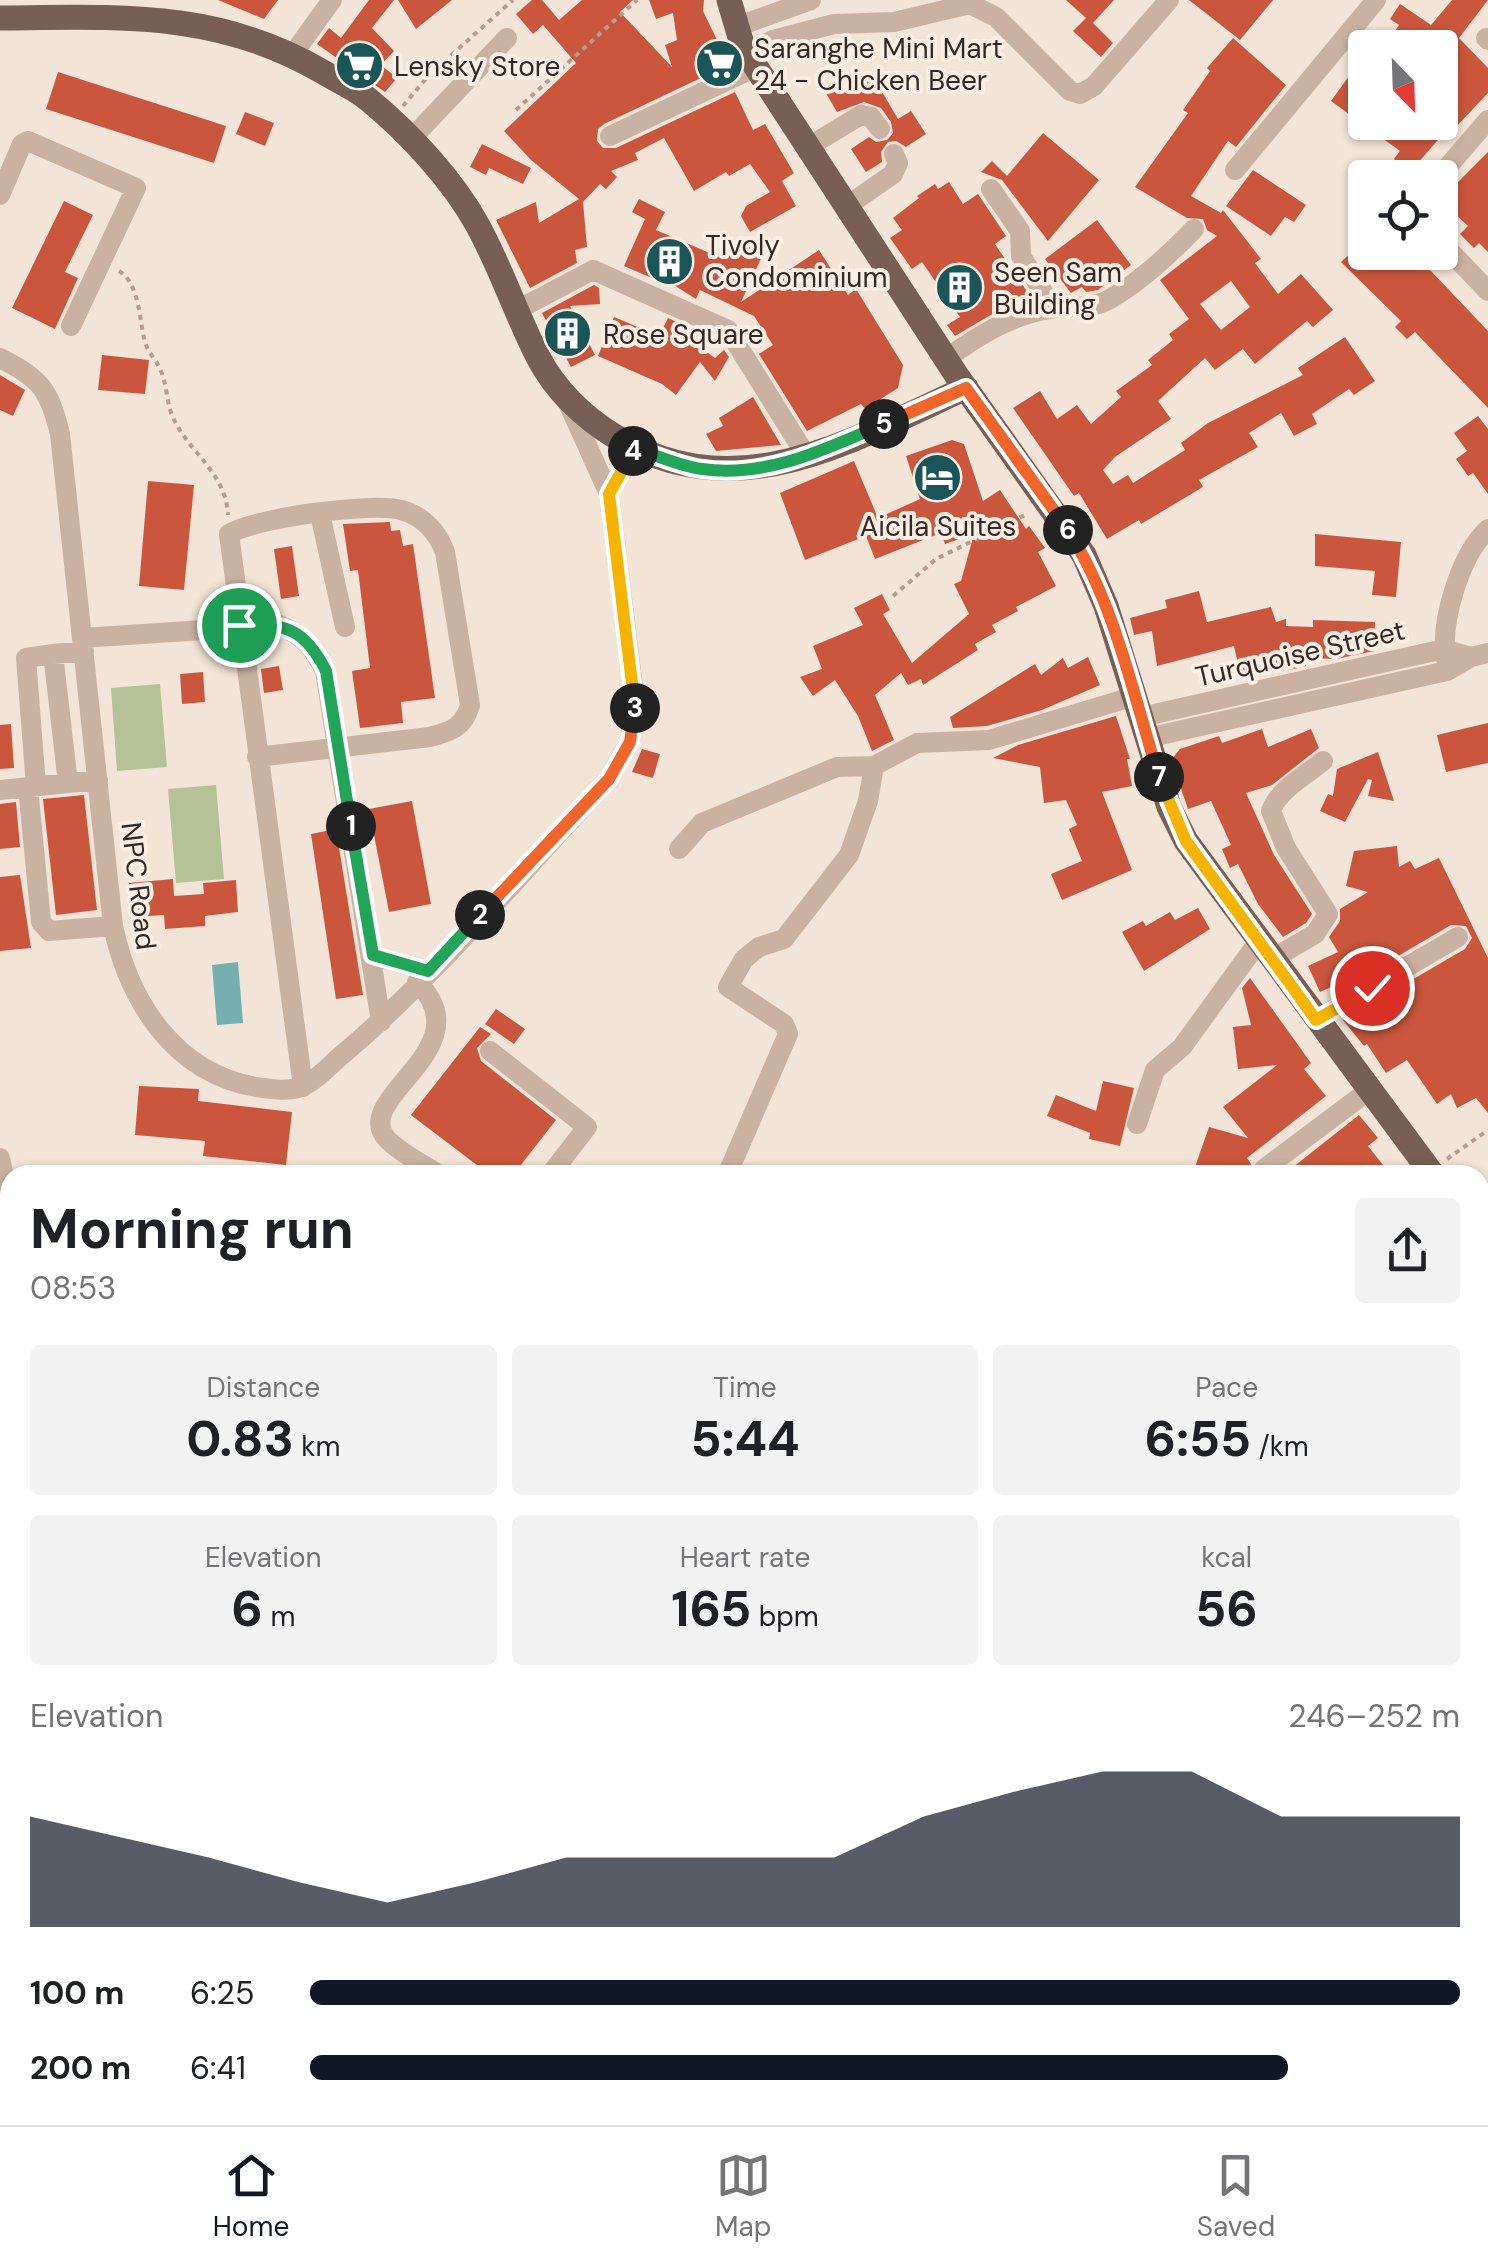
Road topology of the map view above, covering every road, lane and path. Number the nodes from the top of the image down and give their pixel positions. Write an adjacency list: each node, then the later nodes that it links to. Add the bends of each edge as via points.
1 (332, 0): 13 (street)
2 (513, 0): 17 (path, via 429,75)
3 (637, 0): 15 (path)
4 (729, 0): 11 (main road)
5 (811, 0): 11 (street)
6 (1169, 0): 14 (street, via 1080,94 996,18 970,4 894,22 834,24 773,40)
7 (1376, 0): 24 (street)
8 (94, 8): 9 (main road); 10 (main road)
9 (122, 8): 13 (main road, via 246,36)
10 (0, 18)
11 (736, 27): 14 (main road)
12 (507, 38): 20 (street)
13 (293, 54): 17 (main road)
14 (752, 59): 19 (street); 21 (main road)
15 (516, 110)
16 (1488, 120): 23 (street)
17 (391, 121): 20 (main road)
18 (880, 129): 21 (street, via 861,115)
19 (610, 136)
20 (410, 140): 33 (main road, via 476,223)
21 (808, 147): 27 (main road)
22 (894, 154): 27 (street, via 893,174)
23 (1454, 160)
24 (1235, 170)
25 (990, 189): 32 (street, via 1020,231 1021,256)
26 (0, 195): 30 (street, via 28,141 135,186)
27 (847, 206): 36 (main road)
28 (1194, 229): 32 (street, via 1110,299)
29 (1458, 260): 31 (street)
30 (102, 262): 34 (street); 45 (path, via 124,274 134,292 170,412 184,440 213,469 227,500)
31 (1488, 291)
32 (1054, 308): 36 (street, via 1003,321)
33 (517, 310): 38 (main road, via 539,360); 40 (street, via 594,270 728,330)
34 (72, 326)
35 (0, 358): 49 (street, NPC Road, via 32,374 53,408)
36 (946, 360): 37 (main road)
37 (966, 388): 40 (main road); 42 (main road)
38 (566, 398): 39 (main road); 41 (street)
39 (634, 448): 40 (main road, via 702,469 745,470); 41 (street)
40 (807, 457)
41 (609, 494): 70 (street, via 635,703 630,742 609,779)
42 (1050, 502): 46 (path, via 936,558); 56 (main road, via 1096,581)
43 (320, 514): 45 (street); 48 (street); 57 (street, via 380,506 405,511 438,533 470,705 466,721 452,730)
44 (1488, 528): 50 (street, via 1452,598)
45 (229, 534): 47 (street)
46 (893, 596)
47 (239, 625): 49 (street); 57 (street, via 279,624 316,651 326,671); 58 (street)
48 (345, 627)
49 (83, 644): 51 (street); 61 (street, NPC Road)
50 (1444, 649): 52 (street, Turquoise Street); 53 (street); 54 (street, Turquoise Street)
51 (53, 654): 62 (street); 63 (street, via 26,658)
52 (1480, 655): 53 (street, Turquoise Street)
53 (1448, 671): 55 (street, Turquoise Street)
54 (1298, 682): 55 (street); 56 (street, Turquoise Street)
55 (1303, 703): 56 (street, Turquoise Street)
56 (1141, 717): 60 (street, via 989,740 918,743); 68 (main road, via 1186,841)
57 (338, 750): 58 (street); 69 (street)
58 (257, 757): 74 (street)
59 (1323, 761): 68 (street, via 1272,812 1286,848 1328,914 1315,934)
60 (874, 766): 65 (street, via 837,766 739,805 702,823); 80 (street, via 848,855 784,939 758,947 728,987 784,1024 788,1034)
61 (98, 780): 62 (street); 66 (street, NPC Road)
62 (68, 783): 63 (street)
63 (32, 787): 64 (street); 66 (street, via 40,922 49,932)
64 (0, 790)
65 (678, 849)
66 (113, 926): 74 (street, NPC Road, via 140,1005 193,1061 239,1084)
67 (1458, 938): 71 (street)
68 (1265, 950): 71 (main road); 76 (street, via 1155,1070)
69 (373, 955): 70 (street); 72 (street)
70 (422, 977): 72 (street); 78 (street, via 438,1031 382,1111 380,1127 386,1139)
71 (1316, 1020): 75 (main road)
72 (381, 1022): 74 (street)
73 (490, 1051): 79 (street, via 588,1127)
74 (302, 1087)
75 (1368, 1091): 81 (street); 82 (main road)
76 (1136, 1124)
77 (1488, 1130): 83 (path)
78 (424, 1165)
79 (558, 1165)
80 (731, 1165)
81 (1269, 1165)
82 (1425, 1165)
83 (1442, 1165)

